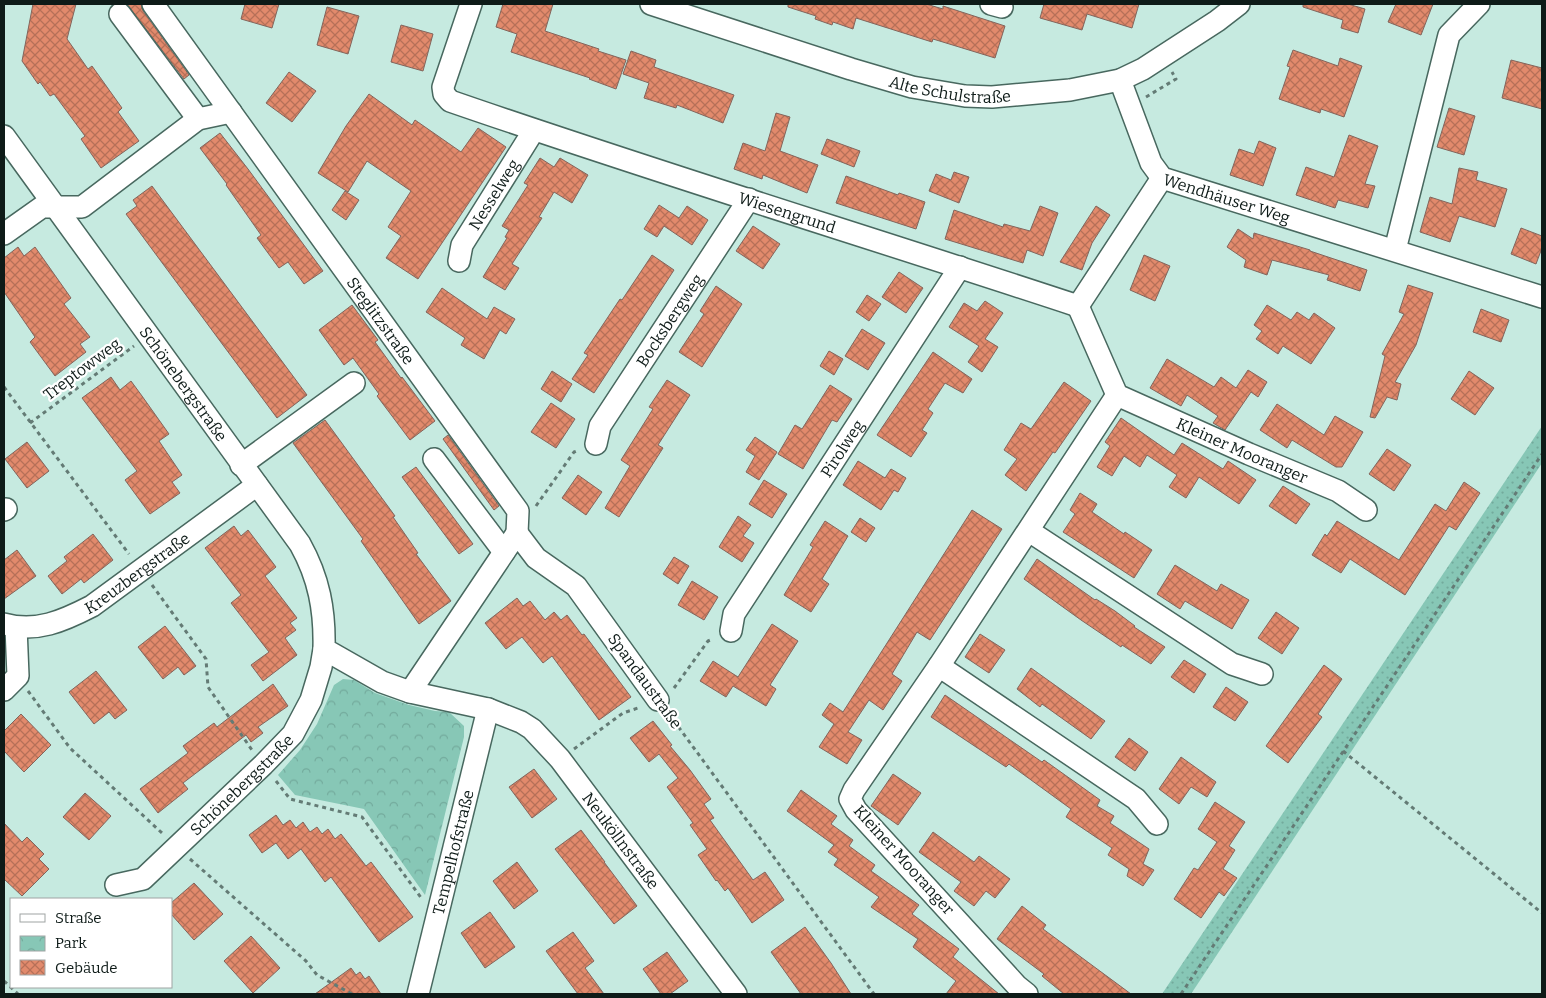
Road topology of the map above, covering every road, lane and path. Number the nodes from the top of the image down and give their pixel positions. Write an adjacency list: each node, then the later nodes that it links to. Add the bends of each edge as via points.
1 (153, 4): 10 (street, Steglitzstraße)
2 (471, 4): 12 (street, Wiesengrund, via 443,87 444,94 450,101)
3 (651, 4): 8 (street, Alte Schulstraße, via 889,81 966,96 1020,96)
4 (1239, 4): 8 (street, Alte Schulstraße, via 1143,69)
5 (1479, 4): 18 (street, via 1449,35)
6 (120, 14): 11 (street)
7 (1170, 69): 9 (path, via 1176,79)
8 (1120, 80): 9 (street, Wendhäuser Weg)
9 (1130, 105): 14 (street, Wendhäuser Weg, via 1150,162)
10 (231, 112): 11 (street); 34 (street, Steglitzstraße, via 518,511)
11 (198, 119): 16 (street, via 82,207)
12 (534, 130): 15 (street, Wiesengrund); 19 (street, Nesselweg, via 462,245)
13 (4, 136): 16 (street, Schönebergstraße)
14 (1162, 178): 18 (street, Wendhäuser Weg); 22 (street)
15 (748, 199): 20 (street, Wiesengrund); 27 (street, Bocksbergweg, via 600,426)
16 (56, 208): 17 (street, via 42,207); 23 (street, Schönebergstraße)
17 (4, 234)
18 (1395, 250): 21 (street, Wendhäuser Weg)
19 (459, 262)
20 (960, 267): 22 (street, Wiesengrund); 37 (street, Pirolweg, via 734,614)
21 (1542, 297)
22 (1078, 306): 25 (street)
23 (149, 335): 26 (path, Treptowweg); 30 (street, Schönebergstraße)
24 (354, 382): 30 (street)
25 (1117, 394): 32 (street, Kleiner Mooranger, via 1338,491); 33 (street, Kleiner Mooranger)
26 (30, 424)
27 (596, 444): 34 (path, via 574,452)
28 (1542, 454): 45 (path)
29 (434, 459): 35 (street)
30 (241, 465): 31 (street, Schönebergstraße)
31 (257, 485): 36 (street, Kreuzbergstraße, via 92,606 49,625); 38 (street, Schönebergstraße, via 310,563 323,612)
32 (1366, 510)
33 (1028, 530): 39 (street, Kleiner Mooranger); 40 (street, via 1232,664)
34 (517, 533): 35 (street); 43 (street, Spandaustraße, via 536,558 576,586)
35 (504, 552): 42 (street)
36 (10, 626): 41 (street, via 18,676)
37 (731, 631)
38 (324, 649): 42 (street, via 382,682); 46 (street, Schönebergstraße, via 311,700 293,734)
39 (939, 666): 47 (street, via 1136,799); 54 (street, Kleiner Mooranger, via 850,800)
40 (1262, 674)
41 (4, 690)
42 (410, 692): 44 (street)
43 (658, 700): 53 (path, Spandaustraße)
44 (488, 710): 50 (street, Tempelhofstraße); 52 (street, Neuköllnstraße, via 532,728 546,742)
45 (1343, 751): 49 (path); 55 (path)
46 (264, 765): 48 (street, Schönebergstraße, via 143,879); 50 (path, via 290,799 362,817)
47 (1157, 824)
48 (116, 885)
49 (1542, 913)
50 (436, 918): 51 (street, Tempelhofstraße)
51 (418, 994)
52 (736, 994)
53 (874, 994)
54 (1027, 994)
55 (1181, 994)

